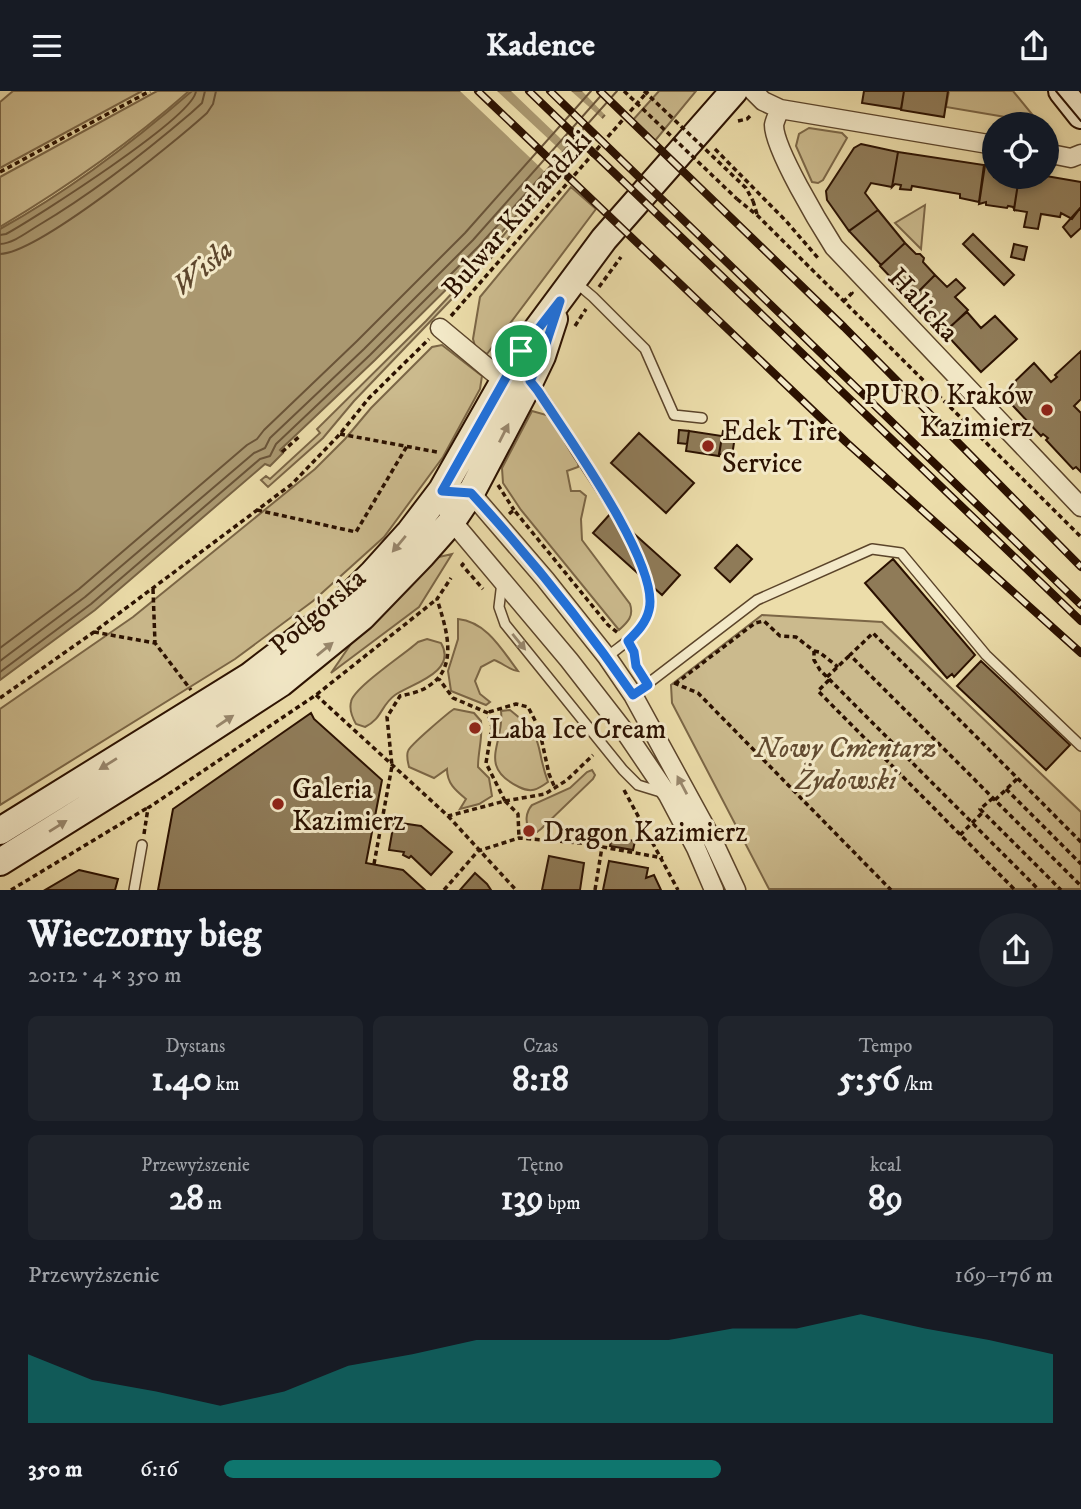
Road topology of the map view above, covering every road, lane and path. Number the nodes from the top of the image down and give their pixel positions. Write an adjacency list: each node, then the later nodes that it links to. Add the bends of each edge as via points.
1 (150, 91): 13 (path)
2 (624, 91): 14 (path, bridge)
3 (646, 91): 14 (path, bridge, via 747,188); 19 (path, Bulwar Kurlandzki)
4 (734, 91): 17 (street, Podgórska, via 604,239)
5 (753, 91): 7 (street)
6 (1062, 91): 8 (street)
7 (780, 109): 9 (street); 29 (street, Halicka, via 774,124 780,146 815,219 834,247)
8 (1081, 115)
9 (982, 143)
10 (715, 149): 15 (path)
11 (1081, 154): 12 (street)
12 (1059, 156)
13 (0, 172)
14 (758, 216): 18 (path)
15 (819, 258)
16 (843, 284): 18 (path, via 852,293)
17 (567, 291): 20 (street, Podgórska, via 521,351); 21 (lane, via 593,297 645,349 674,415)
18 (843, 302): 33 (path)
19 (440, 328): 20 (street, via 494,373); 22 (path, Bulwar Kurlandzki, via 369,398)
20 (518, 380): 27 (street, Podgórska); 28 (street, Podgórska, one-way to 20); 39 (lane, via 538,391 630,535 650,596 640,629)
21 (702, 418)
22 (340, 434): 24 (path); 30 (path, Bulwar Kurlandzki, via 292,484)
23 (301, 435): 25 (path)
24 (407, 446): 26 (path); 30 (path, via 356,532)
25 (282, 452)
26 (439, 452)
27 (442, 491): 28 (street); 32 (street); 68 (street, Podgórska, one-way to 68, via 382,563 334,612 296,642 250,676)
28 (471, 493): 32 (street, Podgórska); 43 (street)
29 (1081, 507)
30 (257, 510): 36 (path, Bulwar Kurlandzki)
31 (508, 515): 39 (path, via 514,510 608,625)
32 (452, 521): 35 (street); 76 (street, Podgórska, one-way to 32, via 281,683 362,617)
33 (1081, 537)
34 (451, 579): 37 (path)
35 (502, 580): 53 (lane, one-way to 53, via 499,607 505,624); 61 (street, via 628,736)
36 (153, 588): 38 (path, Bulwar Kurlandzki); 40 (path)
37 (437, 599): 45 (path, via 450,652); 49 (path)
38 (94, 632): 40 (path); 50 (path, Bulwar Kurlandzki)
39 (628, 641): 43 (lane); 47 (path)
40 (155, 643): 48 (path)
41 (814, 651): 44 (path); 46 (path, via 814,660); 88 (path, via 796,637 780,636 764,621 755,623 674,683 698,693)
42 (850, 655): 44 (path); 58 (path, via 873,633); 62 (path)
43 (607, 657): 47 (street)
44 (838, 667): 46 (path)
45 (439, 679): 51 (path, via 453,698); 56 (path, via 400,696 387,717)
46 (828, 679): 67 (path); 69 (path, via 818,691)
47 (640, 690): 54 (lane, via 757,600 872,549 901,553 986,655); 87 (street, one-way to 47)
48 (194, 694)
49 (316, 695): 55 (path); 56 (path)
50 (0, 698)
51 (488, 713): 59 (path, via 516,704 528,707 539,728); 63 (path, via 492,727 486,763)
52 (226, 743): 55 (path)
53 (603, 746): 57 (lane); 59 (path)
54 (1081, 746)
55 (231, 752): 64 (path)
56 (392, 766): 66 (path); 77 (path)
57 (623, 770): 61 (lane, via 638,785); 75 (path, via 625,793)
58 (1018, 778): 60 (path); 71 (path)
59 (555, 787): 63 (path, via 545,794)
60 (1006, 789): 62 (path); 78 (path)
61 (668, 795): 86 (street)
62 (994, 799): 65 (path, via 981,809); 79 (path)
63 (505, 801): 66 (path); 70 (path, via 517,814)
64 (148, 808): 72 (path); 80 (path)
65 (984, 812): 67 (path); 91 (path)
66 (448, 816): 74 (path)
67 (972, 823): 69 (path); 90 (path)
68 (0, 831)
69 (960, 835): 89 (path)
70 (519, 838): 73 (path); 74 (path)
71 (1081, 842)
72 (142, 845): 81 (lane)
73 (602, 847): 75 (path); 84 (path)
74 (478, 851): 82 (path); 83 (path)
75 (663, 858): 85 (path)
76 (0, 862)
77 (374, 864)
78 (1081, 864)
79 (1081, 886)
80 (10, 890)
81 (134, 890)
82 (444, 890)
83 (516, 890)
84 (594, 890)
85 (678, 890)
86 (714, 890)
87 (736, 890)
88 (891, 890)
89 (1015, 890)
90 (1039, 890)
91 (1061, 890)

